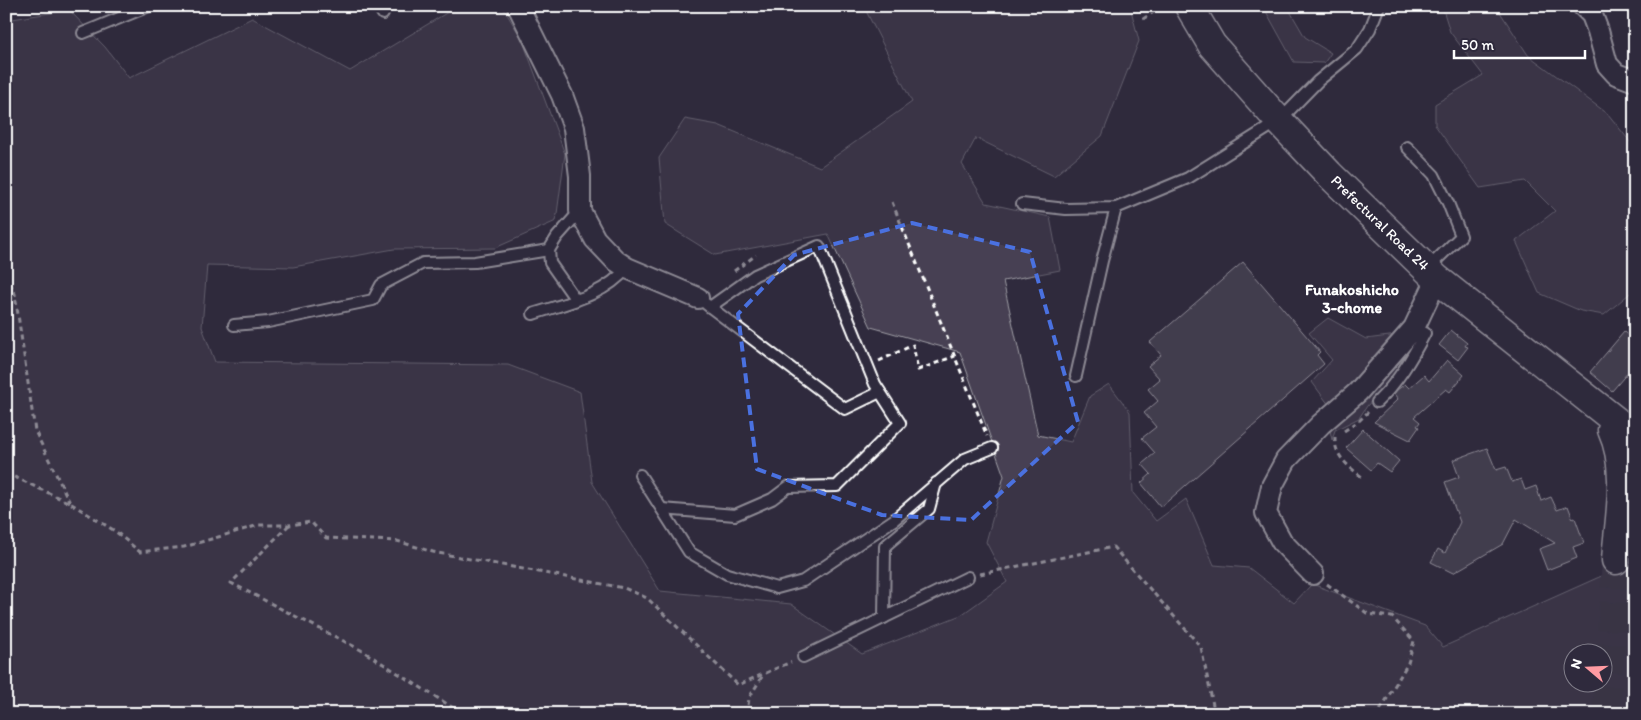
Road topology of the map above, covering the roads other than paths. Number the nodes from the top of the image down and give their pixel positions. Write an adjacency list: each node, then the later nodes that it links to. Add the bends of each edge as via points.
1 (149, 6): 6 (lane)
2 (518, 6): 12 (street, via 562,94 574,128)
3 (1189, 6): 8 (main road, Prefectural Road 24, via 1212,45)
4 (1379, 6): 8 (lane, via 1357,49 1318,81)
5 (1582, 6): 7 (street, via 1592,15 1606,64 1616,74)
6 (83, 33)
7 (1635, 81)
8 (1279, 121): 11 (lane, via 1188,178); 15 (main road, Prefectural Road 24)
9 (1407, 147): 15 (lane, via 1434,175 1461,236)
10 (1022, 204): 11 (lane, via 1066,209)
11 (1116, 208): 21 (lane)
12 (580, 210): 13 (lane); 14 (street, via 594,239)
13 (549, 250): 16 (lane, via 550,263); 19 (lane, via 475,262 424,263 381,285 373,300 268,322)
14 (627, 268): 16 (lane, via 620,277 596,293); 17 (street)
15 (1432, 274): 20 (street); 24 (main road, Prefectural Road 24)
16 (576, 300): 18 (lane)
17 (704, 302): 22 (lane, via 844,409); 22 (lane, via 819,246)
18 (533, 314)
19 (234, 325)
20 (1414, 328): 23 (lane, via 1425,333 1411,361); 31 (street, via 1358,392 1286,460 1272,486 1266,513 1282,542)
21 (1076, 376)
22 (880, 392): 29 (lane, via 900,423 837,486 788,487 772,499 735,515)
23 (1377, 402)
24 (1602, 408): 26 (main road, Prefectural Road 24, via 1616,421); 30 (main road, Prefectural Road 24, via 1616,437 1621,457)
25 (992, 448): 28 (lane, via 965,459)
26 (1635, 452)
27 (640, 475): 29 (lane)
28 (936, 483): 29 (lane, via 895,519 803,581 776,588 726,574 689,552); 33 (lane, via 929,509 885,546)
29 (662, 509)
30 (1616, 560)
31 (1313, 574)
32 (968, 577): 33 (lane)
33 (884, 618): 34 (lane)
34 (803, 657)

